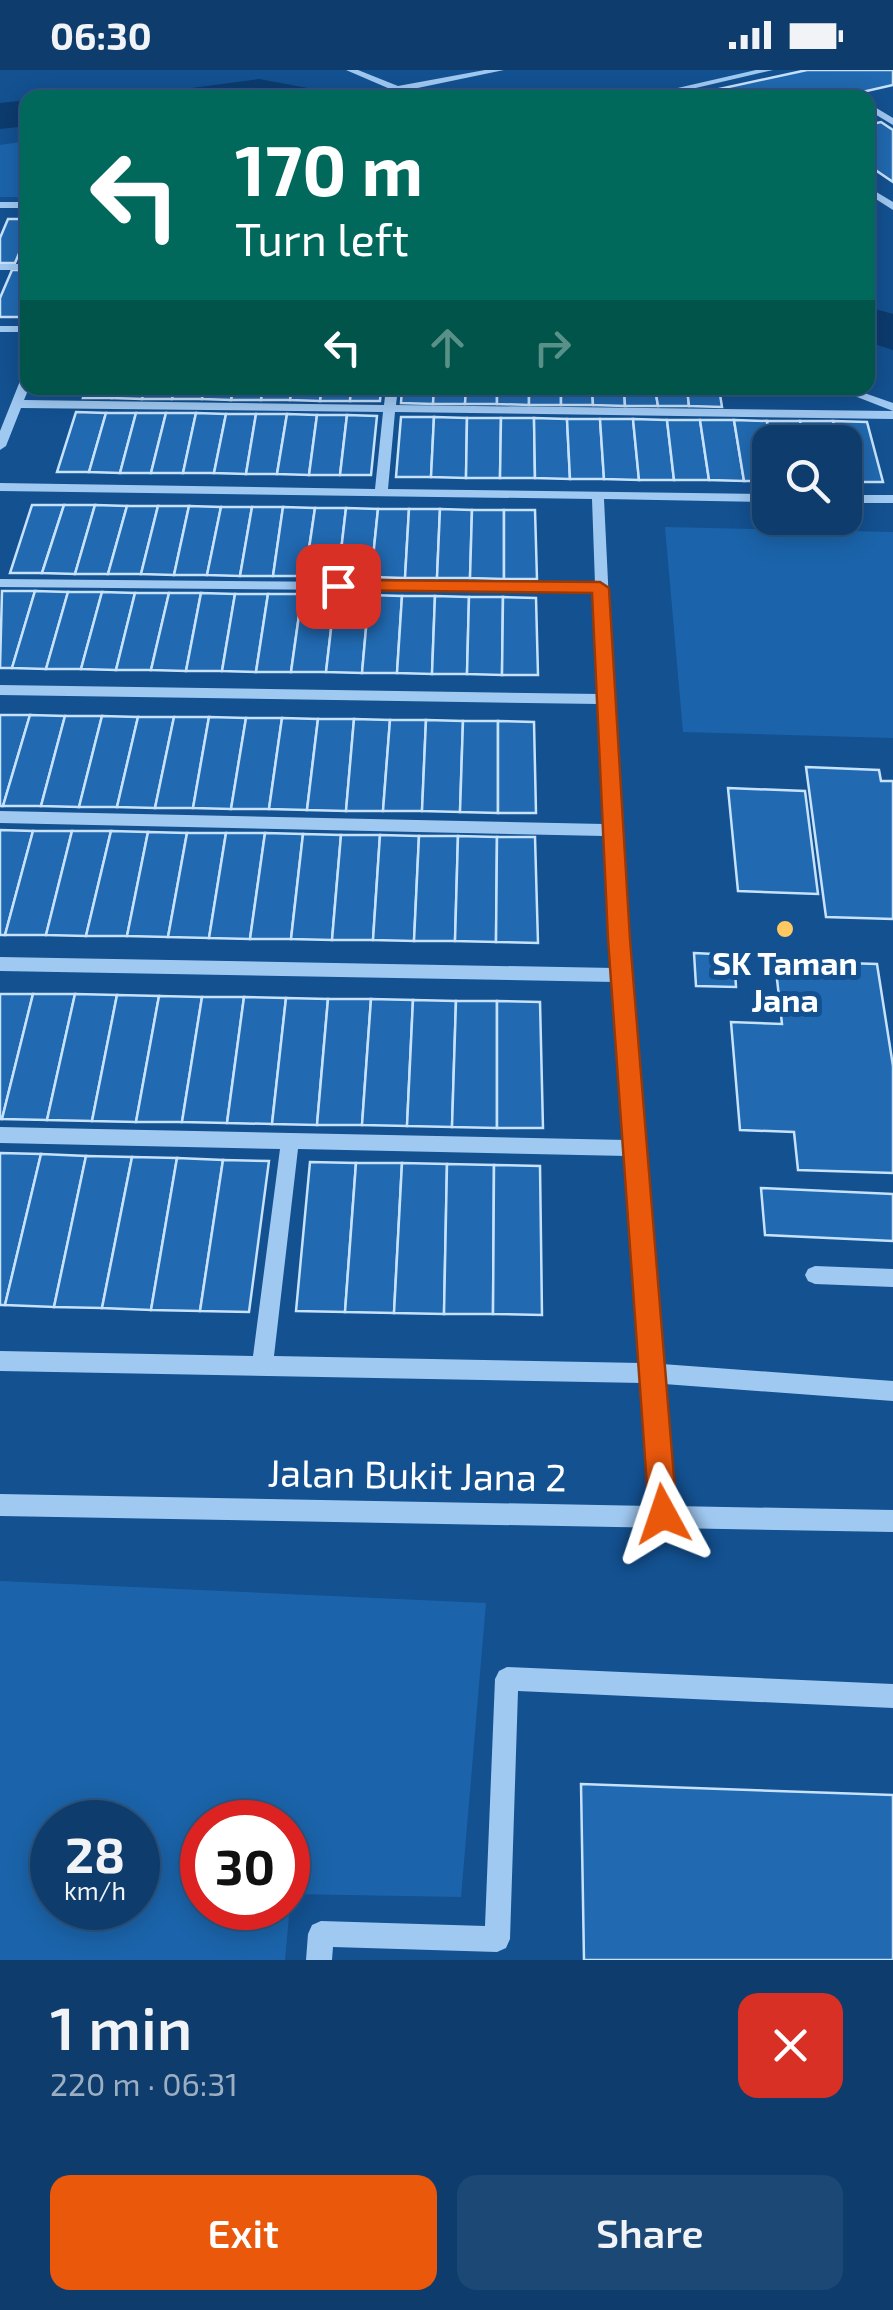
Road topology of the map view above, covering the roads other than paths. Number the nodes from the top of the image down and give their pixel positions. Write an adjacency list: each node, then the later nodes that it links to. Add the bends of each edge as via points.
1 (350, 70): 4 (street)
2 (500, 70): 4 (street)
3 (769, 70): 5 (street)
4 (397, 89)
5 (675, 90)
6 (880, 102): 7 (street)
7 (875, 104)
8 (20, 395): 11 (street)
9 (391, 395): 13 (street)
10 (860, 395): 12 (street)
11 (16, 404): 13 (street); 15 (street)
12 (893, 407)
13 (390, 409): 14 (street); 17 (street)
14 (893, 415)
15 (0, 446)
16 (0, 487): 17 (street)
17 (382, 494): 18 (street)
18 (598, 498): 19 (street); 23 (street)
19 (752, 498)
20 (862, 499): 21 (street)
21 (893, 499)
22 (0, 583): 23 (street)
23 (600, 588): 25 (street)
24 (0, 690): 25 (street)
25 (604, 699): 27 (street)
26 (0, 817): 27 (street)
27 (612, 830): 29 (street)
28 (0, 964): 29 (street)
29 (622, 976): 32 (street)
30 (0, 1136): 31 (street)
31 (290, 1141): 32 (street); 36 (street)
32 (634, 1148): 37 (street)
33 (815, 1275): 34 (street)
34 (893, 1278)
35 (0, 1360): 36 (street)
36 (262, 1366): 37 (street)
37 (650, 1373): 38 (street); 40 (street)
38 (893, 1391)
39 (0, 1505): 40 (street, Jalan Bukit Jana 2)
40 (663, 1514): 41 (street, Jalan Bukit Jana 2)
41 (893, 1521)
42 (893, 1696): 43 (street, via 507,1679 497,1939 322,1934)
43 (319, 1960)

